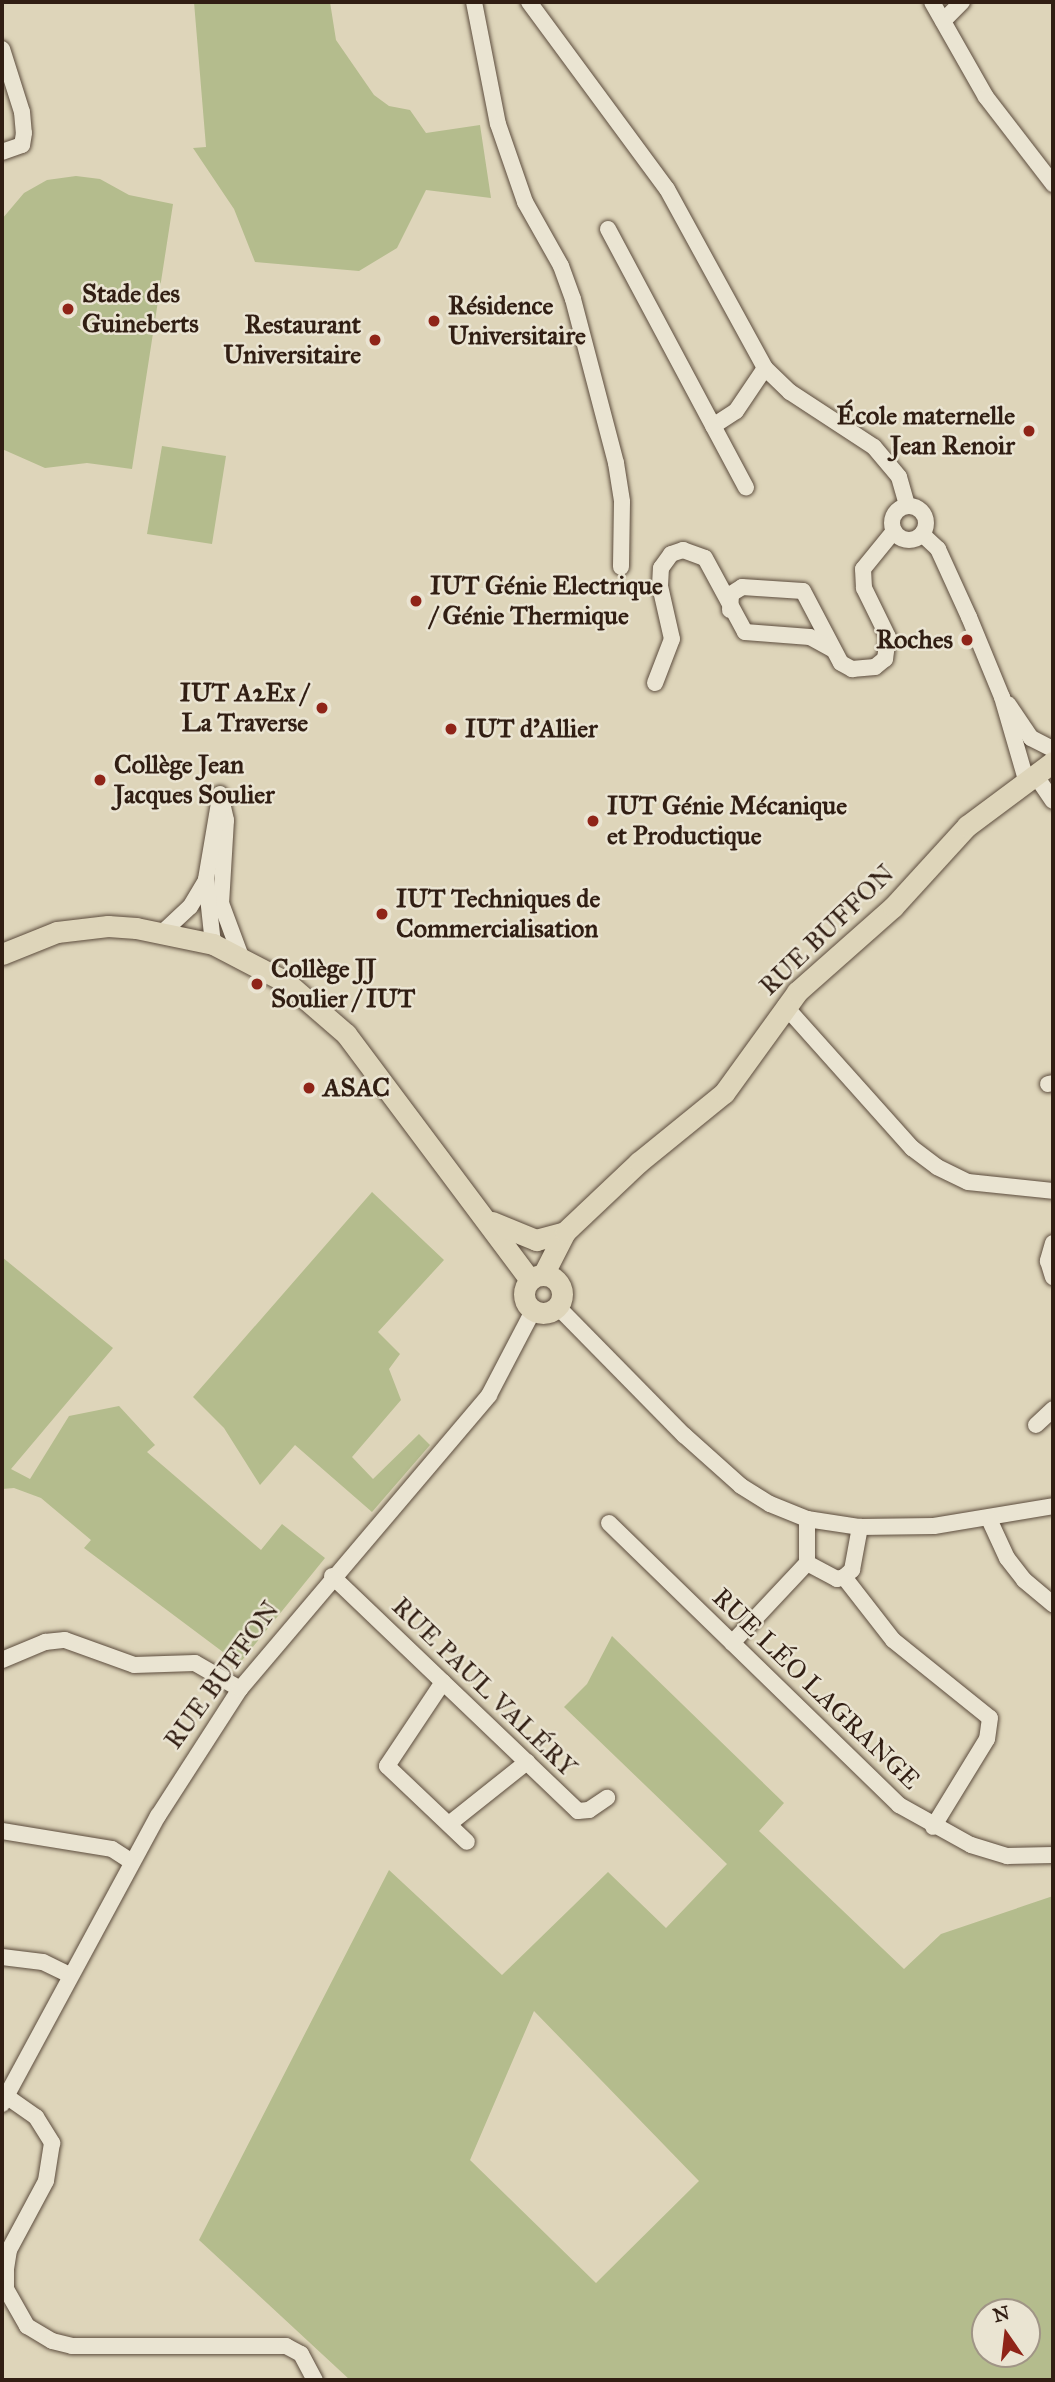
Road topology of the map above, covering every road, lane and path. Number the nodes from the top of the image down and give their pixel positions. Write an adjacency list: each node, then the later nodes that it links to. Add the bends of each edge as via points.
1 (474, 2): 16 (street, via 498,124 525,202 561,266 616,463 622,502)
2 (529, 2): 10 (street, via 667,189)
3 (932, 2): 5 (street)
4 (962, 2): 5 (street)
5 (943, 21): 8 (street, via 986,97)
6 (2, 49): 7 (street, via 22,112 22,145)
7 (8, 151)
8 (1053, 184)
9 (608, 229): 11 (street)
10 (765, 368): 11 (street, via 736,411); 13 (street, via 789,392 874,447 899,477)
11 (713, 426): 12 (street)
12 (746, 487)
13 (907, 505): 14 (street, via 894,514); 15 (street, via 923,512)
14 (894, 531): 15 (street, via 907,540); 20 (street, via 866,562 862,579 888,636 885,659 875,667 852,669)
15 (922, 534): 22 (street, via 948,568)
16 (621, 567)
17 (715, 577): 18 (street); 19 (street); 21 (street, via 696,551 677,551 664,562 660,586 672,639)
18 (742, 587): 19 (street, via 731,594); 20 (street, via 803,591)
19 (730, 610): 20 (street, via 745,632 810,637)
20 (832, 649)
21 (655, 683)
22 (1002, 697): 23 (street, via 1031,738); 25 (street)
23 (1053, 750)
24 (1053, 762): 25 (main road, RUE BUFFON)
25 (1032, 780): 26 (street); 32 (main road, RUE BUFFON, via 967,826 893,907)
26 (1053, 801)
27 (206, 879): 28 (street, via 190,908); 29 (street); 31 (street, via 220,794 226,821 221,903)
28 (164, 931): 29 (main road); 30 (main road, via 86,927 33,940)
29 (213, 944): 31 (main road)
30 (2, 954)
31 (240, 954): 35 (main road, via 318,1005 346,1034)
32 (785, 1006): 33 (street, via 912,1148 937,1167 968,1182); 34 (main road, RUE BUFFON, via 724,1093)
33 (1053, 1191)
34 (592, 1208): 36 (main road, RUE BUFFON); 40 (main road, RUE BUFFON, via 566,1256)
35 (488, 1220): 36 (main road, via 512,1234 536,1240); 39 (main road)
36 (565, 1232): 39 (main road, RUE BUFFON)
37 (1053, 1243): 38 (street, via 1048,1261)
38 (1053, 1276)
39 (536, 1277): 40 (main road, via 555,1279); 41 (main road, via 524,1296)
40 (560, 1298): 41 (main road, via 544,1314); 45 (street, via 684,1435 741,1486)
41 (533, 1311): 50 (street, RUE BUFFON, via 489,1395)
42 (1053, 1409): 43 (street)
43 (1036, 1424)
44 (1053, 1506): 46 (street)
45 (807, 1519): 48 (street); 49 (street)
46 (989, 1519): 48 (street, via 934,1526); 52 (street, via 1007,1558 1024,1580)
47 (609, 1523): 53 (street, RUE LÉO LAGRANGE)
48 (860, 1527): 51 (street, via 852,1570)
49 (807, 1563): 51 (street, via 837,1579); 53 (street)
50 (332, 1576): 55 (street, RUE PAUL VALÉRY); 56 (street, RUE BUFFON)
51 (844, 1577): 60 (street, via 893,1640 990,1718 986,1739)
52 (1053, 1604)
53 (732, 1643): 60 (street, RUE LÉO LAGRANGE, via 899,1805)
54 (2, 1660): 56 (street, via 45,1642 65,1640 134,1665 195,1663)
55 (443, 1682): 57 (street, RUE PAUL VALÉRY); 59 (street, via 387,1766)
56 (240, 1689): 64 (street, RUE BUFFON)
57 (527, 1762): 58 (street, RUE PAUL VALÉRY, via 578,1811 589,1810); 59 (street)
58 (607, 1798)
59 (449, 1824): 62 (street)
60 (933, 1827): 63 (street, RUE LÉO LAGRANGE, via 1007,1856)
61 (2, 1830): 64 (street, via 112,1849)
62 (467, 1842)
63 (1053, 1855)
64 (132, 1862): 66 (street, RUE BUFFON)
65 (2, 1957): 66 (street, via 43,1962)
66 (70, 1975): 67 (street, RUE BUFFON)
67 (4, 2100): 68 (street, via 36,2117 52,2143 46,2181 9,2250 6,2268 6,2289 27,2326 52,2341 72,2346 286,2346 301,2354)
68 (314, 2380)

